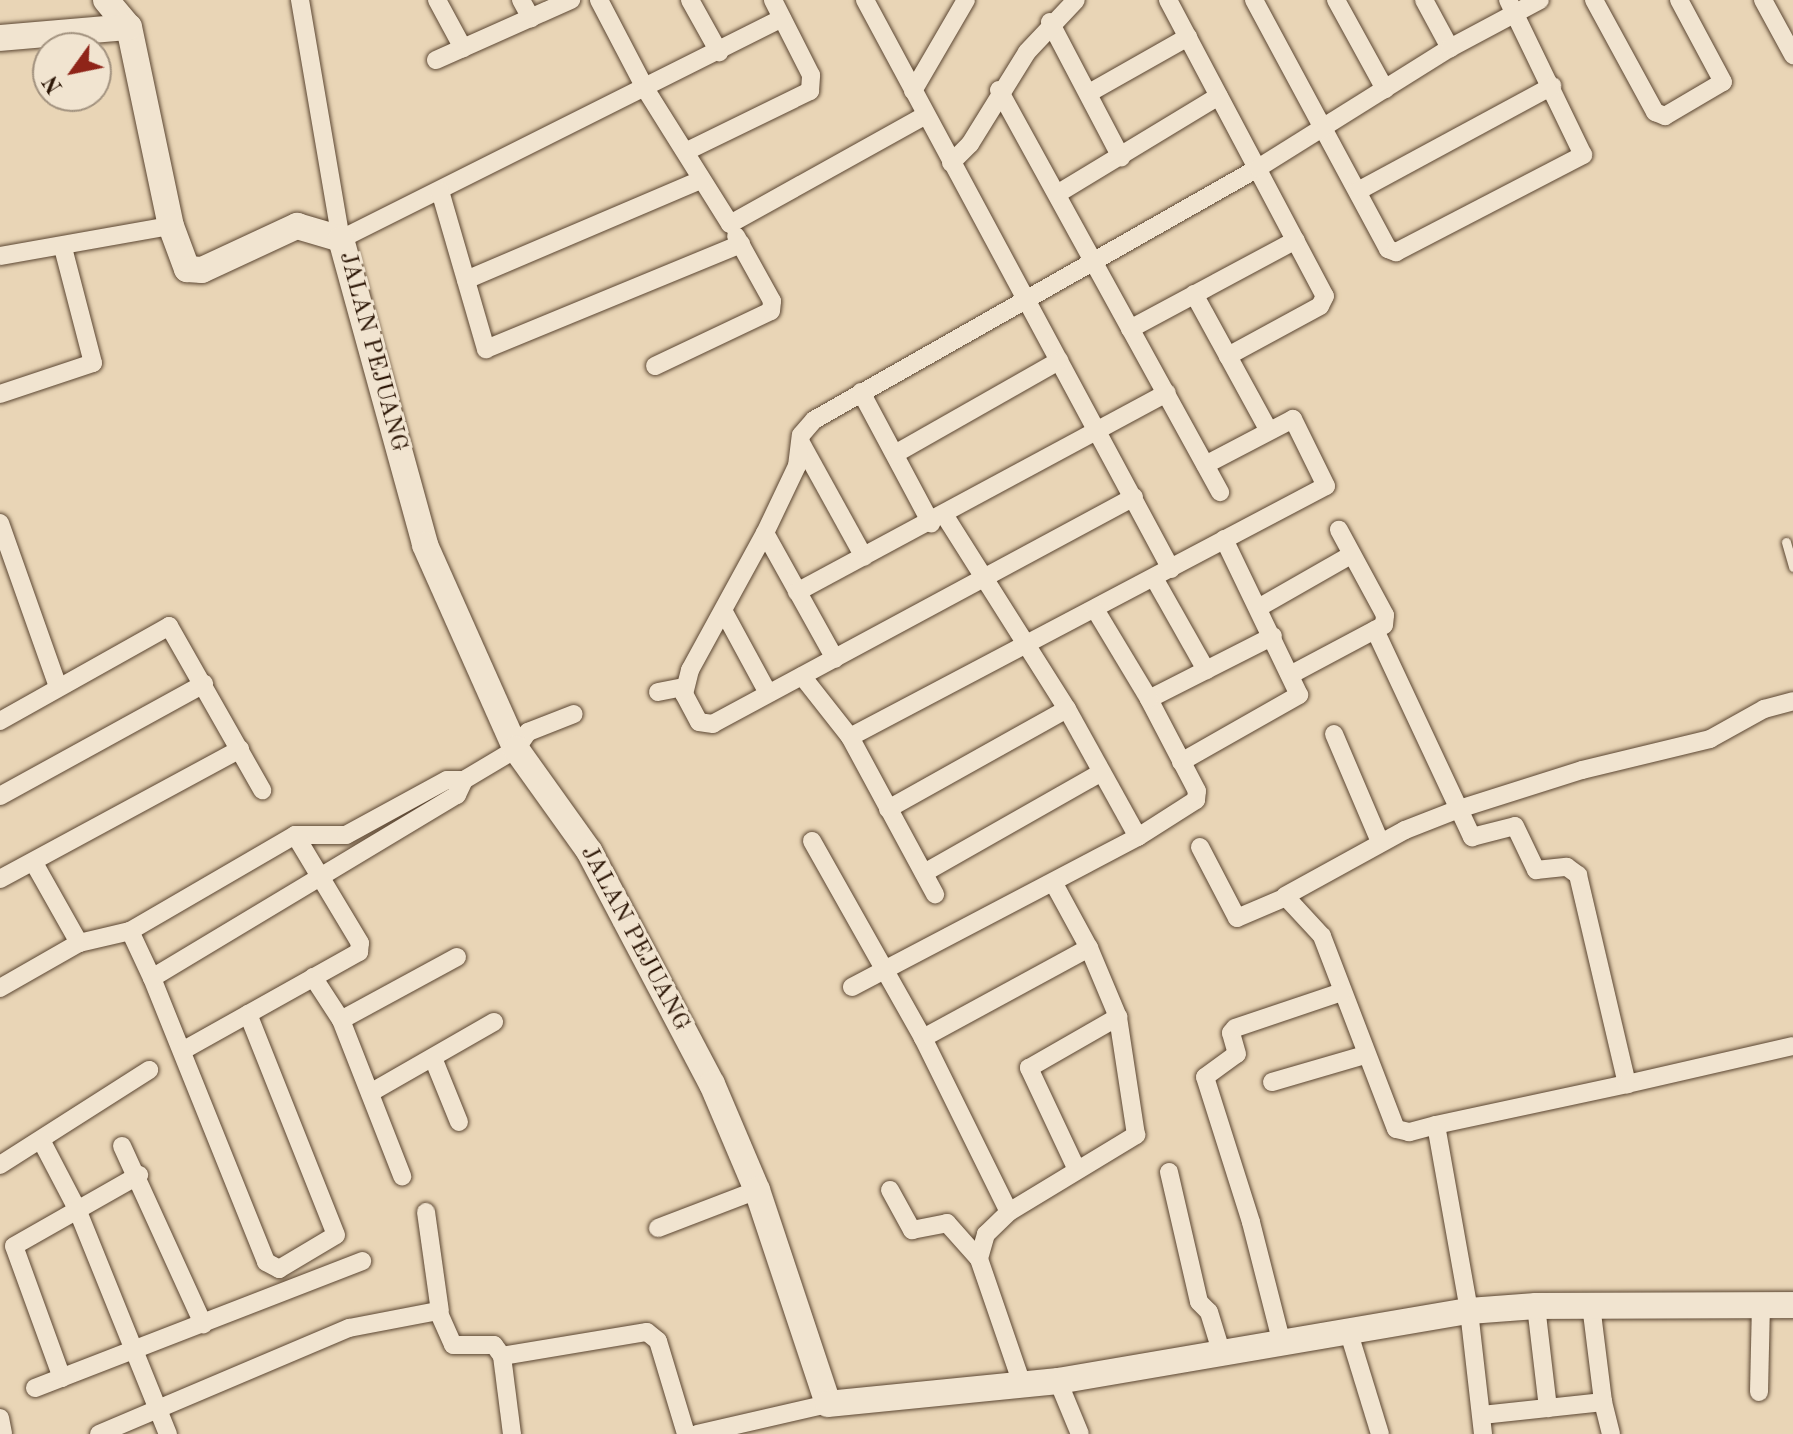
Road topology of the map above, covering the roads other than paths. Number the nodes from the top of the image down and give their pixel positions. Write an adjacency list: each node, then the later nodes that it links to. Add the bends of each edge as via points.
1 (106, 0): 24 (street)
2 (300, 0): 51 (street)
3 (437, 0): 27 (street)
4 (521, 0): 21 (street)
5 (571, 0): 21 (street)
6 (599, 0): 34 (street)
7 (690, 0): 29 (street)
8 (773, 0): 22 (street)
9 (865, 0): 36 (street)
10 (1076, 0): 23 (street)
11 (1168, 0): 25 (street)
12 (1254, 0): 40 (street)
13 (1336, 0): 33 (street)
14 (1424, 0): 28 (street)
15 (1540, 0): 20 (street)
16 (1594, 0): 17 (street, via 1655,112 1665,116 1723,82)
17 (1679, 0)
18 (1763, 0): 30 (street)
19 (961, 3): 36 (street)
20 (1511, 6): 28 (street); 32 (street)
21 (531, 18): 27 (street)
22 (782, 18): 29 (street); 41 (street, via 811,75 810,91)
23 (1050, 22): 35 (street); 37 (street)
24 (129, 27): 26 (street); 50 (street, JALAN PEJUANG)
25 (1188, 37): 37 (street); 38 (street)
26 (0, 38)
27 (463, 48): 31 (street)
28 (1450, 48): 33 (street)
29 (719, 52): 34 (street)
30 (1793, 55)
31 (436, 60)
32 (1552, 86): 47 (street); 47 (street, via 1584,150 1579,158 1396,252 1388,249)
33 (1385, 89): 40 (street)
34 (646, 90): 41 (street); 46 (street)
35 (999, 90): 43 (street, via 970,144); 48 (street)
36 (913, 91): 39 (street)
37 (1089, 93): 42 (street)
38 (1219, 96): 42 (street); 44 (street)
39 (926, 115): 43 (street); 49 (street)
40 (1323, 127): 44 (street); 47 (street)
41 (687, 151): 45 (street)
42 (1121, 157): 48 (street)
43 (951, 163): 59 (street)
44 (1258, 168): 52 (street); 56 (street)
45 (701, 180): 49 (street); 57 (street)
46 (440, 191): 51 (street); 57 (street)
47 (1358, 191)
48 (1057, 194): 56 (street)
49 (730, 224): 53 (street)
50 (171, 226): 51 (street, JALAN PEJUANG, via 186,267 194,271 297,226); 54 (street)
51 (341, 239): 110 (street, JALAN PEJUANG, via 425,545)
52 (1296, 240): 58 (street); 61 (street, via 1324,303)
53 (741, 244): 57 (street, via 486,349); 63 (street, via 772,301 771,311)
54 (63, 248): 55 (street); 66 (street, via 93,363)
55 (0, 256)
56 (1094, 259): 59 (street); 60 (street)
57 (466, 280)
58 (1194, 294): 60 (street); 61 (street)
59 (1024, 300): 62 (street); 64 (street)
60 (1130, 329): 65 (street)
61 (1228, 356): 67 (street)
62 (1059, 361): 68 (street); 70 (street)
63 (655, 366)
64 (861, 392): 69 (street, via 808,425); 70 (street)
65 (1167, 393): 68 (street); 71 (street)
66 (0, 394)
67 (1268, 429): 71 (street); 78 (street, via 1297,421 1326,486)
68 (1097, 432): 73 (street); 74 (street)
69 (801, 443): 77 (street, via 797,466); 81 (street)
70 (895, 454): 74 (street)
71 (1205, 465): 72 (street)
72 (1220, 492)
73 (1134, 497): 83 (street); 85 (street)
74 (938, 519): 81 (street); 85 (street)
75 (0, 523): 98 (street)
76 (1339, 530): 80 (street)
77 (765, 533): 86 (street); 89 (street)
78 (1224, 539): 83 (street); 87 (street)
79 (1786, 542): 82 (lane)
80 (1351, 555): 87 (street); 90 (street, via 1385,615 1384,625)
81 (864, 557): 86 (street)
82 (1793, 567)
83 (1171, 569): 84 (street)
84 (1154, 578): 88 (street); 94 (street)
85 (982, 580): 92 (street); 93 (street)
86 (797, 592): 93 (street)
87 (1258, 608): 91 (street)
88 (1095, 609): 92 (street); 102 (street)
89 (724, 612): 99 (street); 101 (street)
90 (1375, 630): 95 (street); 117 (street)
91 (1273, 636): 94 (street); 95 (street)
92 (1027, 647): 104 (street); 108 (street)
93 (835, 659): 96 (street)
94 (1206, 670): 102 (street)
95 (1292, 674): 111 (street, via 1297,699)
96 (802, 676): 101 (street); 108 (street)
97 (204, 684): 98 (street, via 174,629 164,624); 109 (street); 115 (street)
98 (58, 687): 106 (street)
99 (684, 687): 100 (street); 101 (street, via 692,711 707,726)
100 (658, 692)
101 (768, 693)
102 (1149, 699): 111 (street)
103 (1793, 701): 117 (street, via 1764,709 1710,739 1582,770)
104 (1067, 709): 112 (street); 116 (street)
105 (574, 714): 110 (street, via 528,732)
106 (0, 721)
107 (1334, 734): 122 (street)
108 (850, 737): 116 (street)
109 (240, 749): 114 (street); 125 (street)
110 (516, 749): 113 (street); 164 (street, JALAN PEJUANG, via 589,851 712,1084)
111 (1181, 762): 120 (street, via 1196,800)
112 (1100, 773): 120 (street); 126 (street)
113 (464, 780): 119 (street, via 447,780); 124 (street, via 457,795)
114 (262, 790)
115 (0, 796)
116 (888, 809): 126 (street)
117 (1459, 809): 122 (street); 153 (street, via 1472,837 1515,826 1536,870 1567,867 1578,875)
118 (295, 835): 119 (street); 127 (street); 132 (street)
119 (346, 835): 124 (street)
120 (1138, 837): 129 (street)
121 (812, 841): 136 (street)
122 (1380, 842): 131 (street)
123 (1200, 847): 131 (street, via 1237,918)
124 (357, 854): 127 (street)
125 (34, 863): 128 (street); 133 (street)
126 (924, 873): 130 (street)
127 (322, 877): 137 (street, via 360,948 355,956); 138 (street)
128 (0, 879)
129 (1053, 882): 134 (street); 136 (street)
130 (935, 894)
131 (1284, 898): 141 (street, via 1322,936)
132 (130, 931): 133 (street); 138 (street)
133 (79, 943): 140 (street)
134 (1089, 948): 143 (street); 146 (street)
135 (457, 957): 144 (street)
136 (884, 970): 139 (street); 146 (street)
137 (313, 977): 142 (street); 144 (street)
138 (152, 978): 148 (street)
139 (852, 987)
140 (0, 988)
141 (1342, 992): 149 (street); 180 (street, via 1235,1028 1231,1033 1237,1054 1205,1077)
142 (248, 1014): 148 (street); 148 (street, via 336,1230 332,1242 279,1269 266,1262)
143 (1118, 1017): 160 (street, via 1136,1135); 160 (street, via 1029,1068)
144 (341, 1020): 154 (street)
145 (494, 1022): 150 (street)
146 (923, 1038): 168 (street)
147 (1793, 1046): 153 (street)
148 (182, 1051)
149 (1365, 1055): 152 (street); 156 (street, via 1396,1129 1409,1132)
150 (433, 1058): 154 (street); 155 (street)
151 (149, 1070): 157 (street)
152 (1272, 1082)
153 (1627, 1084): 156 (street)
154 (370, 1093): 163 (street)
155 (459, 1122)
156 (1436, 1125): 177 (street)
157 (41, 1140): 159 (street); 166 (street)
158 (122, 1146): 162 (street)
159 (0, 1165)
160 (1077, 1170): 168 (street)
161 (1169, 1172): 182 (street, via 1199,1302 1209,1312)
162 (139, 1175): 166 (street); 178 (street)
163 (402, 1176)
164 (757, 1190): 169 (street); 190 (street, JALAN PEJUANG)
165 (890, 1190): 170 (street, via 912,1230 947,1223)
166 (77, 1209): 181 (street); 184 (street, via 14,1246)
167 (426, 1212): 176 (street)
168 (1009, 1212): 170 (street, via 986,1234)
169 (658, 1228)
170 (979, 1259): 186 (street)
171 (362, 1261): 178 (street)
172 (1591, 1305): 174 (street); 175 (street); 189 (street)
173 (1793, 1305): 175 (street)
174 (1536, 1306): 177 (street); 191 (street)
175 (1761, 1307): 188 (street)
176 (440, 1311): 183 (street, via 453,1345 494,1345); 192 (street, via 349,1328)
177 (1469, 1311): 179 (street); 193 (street)
178 (203, 1324): 181 (street)
179 (1348, 1330): 180 (street); 200 (street)
180 (1281, 1340): 182 (street)
181 (134, 1351): 184 (street); 192 (street)
182 (1221, 1351): 185 (street)
183 (502, 1356): 196 (street); 197 (street, via 647,1332 658,1341)
184 (62, 1378): 187 (street)
185 (1058, 1381): 186 (street); 199 (street)
186 (1022, 1384): 190 (street)
187 (35, 1388)
188 (1759, 1392)
189 (1603, 1402): 191 (street); 201 (street)
190 (828, 1404): 198 (street)
191 (1548, 1408): 193 (street)
192 (156, 1410): 194 (street); 195 (street)
193 (1483, 1424)
194 (99, 1434)
195 (168, 1434)
196 (512, 1434)
197 (686, 1434)
198 (697, 1434)
199 (1080, 1434)
200 (1380, 1434)
201 (1611, 1434)

